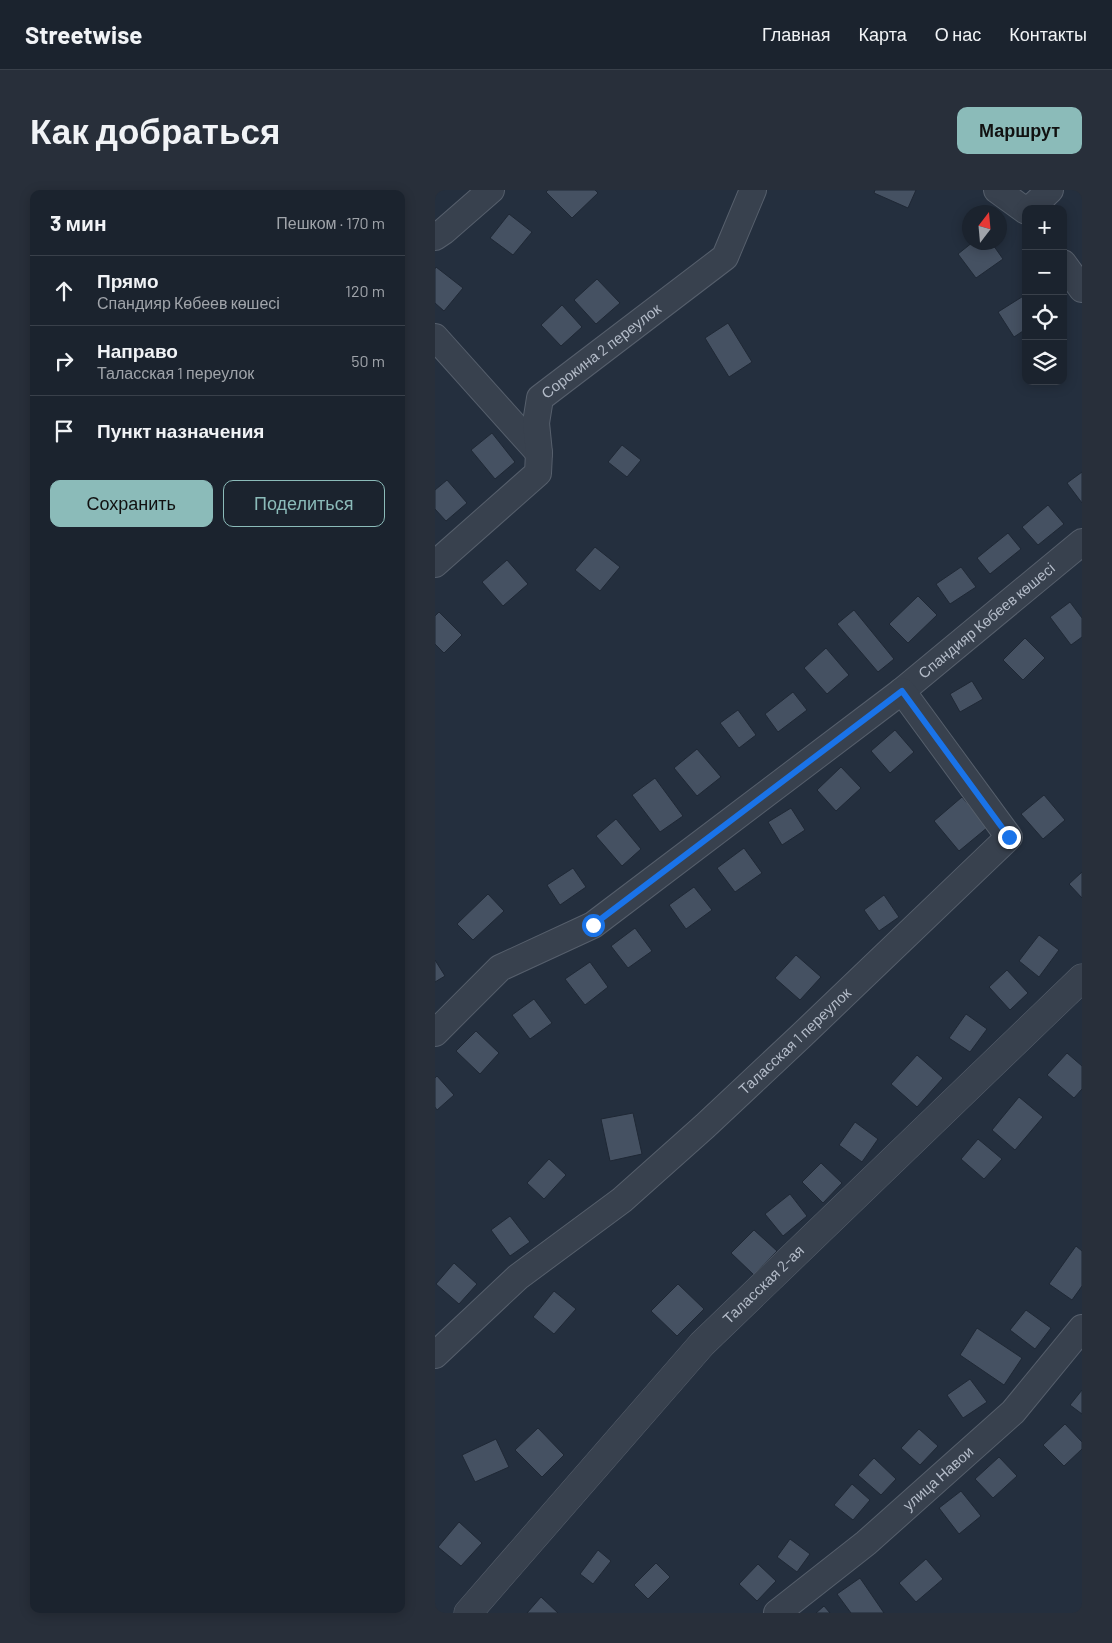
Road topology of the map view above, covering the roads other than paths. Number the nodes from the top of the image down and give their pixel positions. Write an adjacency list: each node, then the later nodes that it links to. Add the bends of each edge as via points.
1 (491, 190): 7 (street)
2 (753, 190): 11 (street, Сорокина 2 переулок, via 725,257 540,398 536,423)
3 (997, 190): 6 (street)
4 (1050, 190): 5 (street)
5 (1034, 205)
6 (1022, 208)
7 (435, 237)
8 (1067, 268): 9 (street)
9 (1082, 289)
10 (435, 337): 11 (street)
11 (539, 453): 13 (street, Сорокина 2 переулок, via 538,472)
12 (1082, 542): 14 (street, Спандияр Көбеев көшесі)
13 (435, 564)
14 (902, 691): 16 (street, Спандияр Көбеев көшесі, via 593,925 500,968); 18 (street, Таласская 1 переулок, via 1009,837 705,1126 622,1200 518,1277)
15 (1082, 978): 19 (street, Таласская 2-ая, via 702,1344)
16 (435, 1034)
17 (1082, 1328): 20 (street, улица Навои, via 1013,1412 866,1543)
18 (435, 1355)
19 (468, 1613)
20 (777, 1613)

